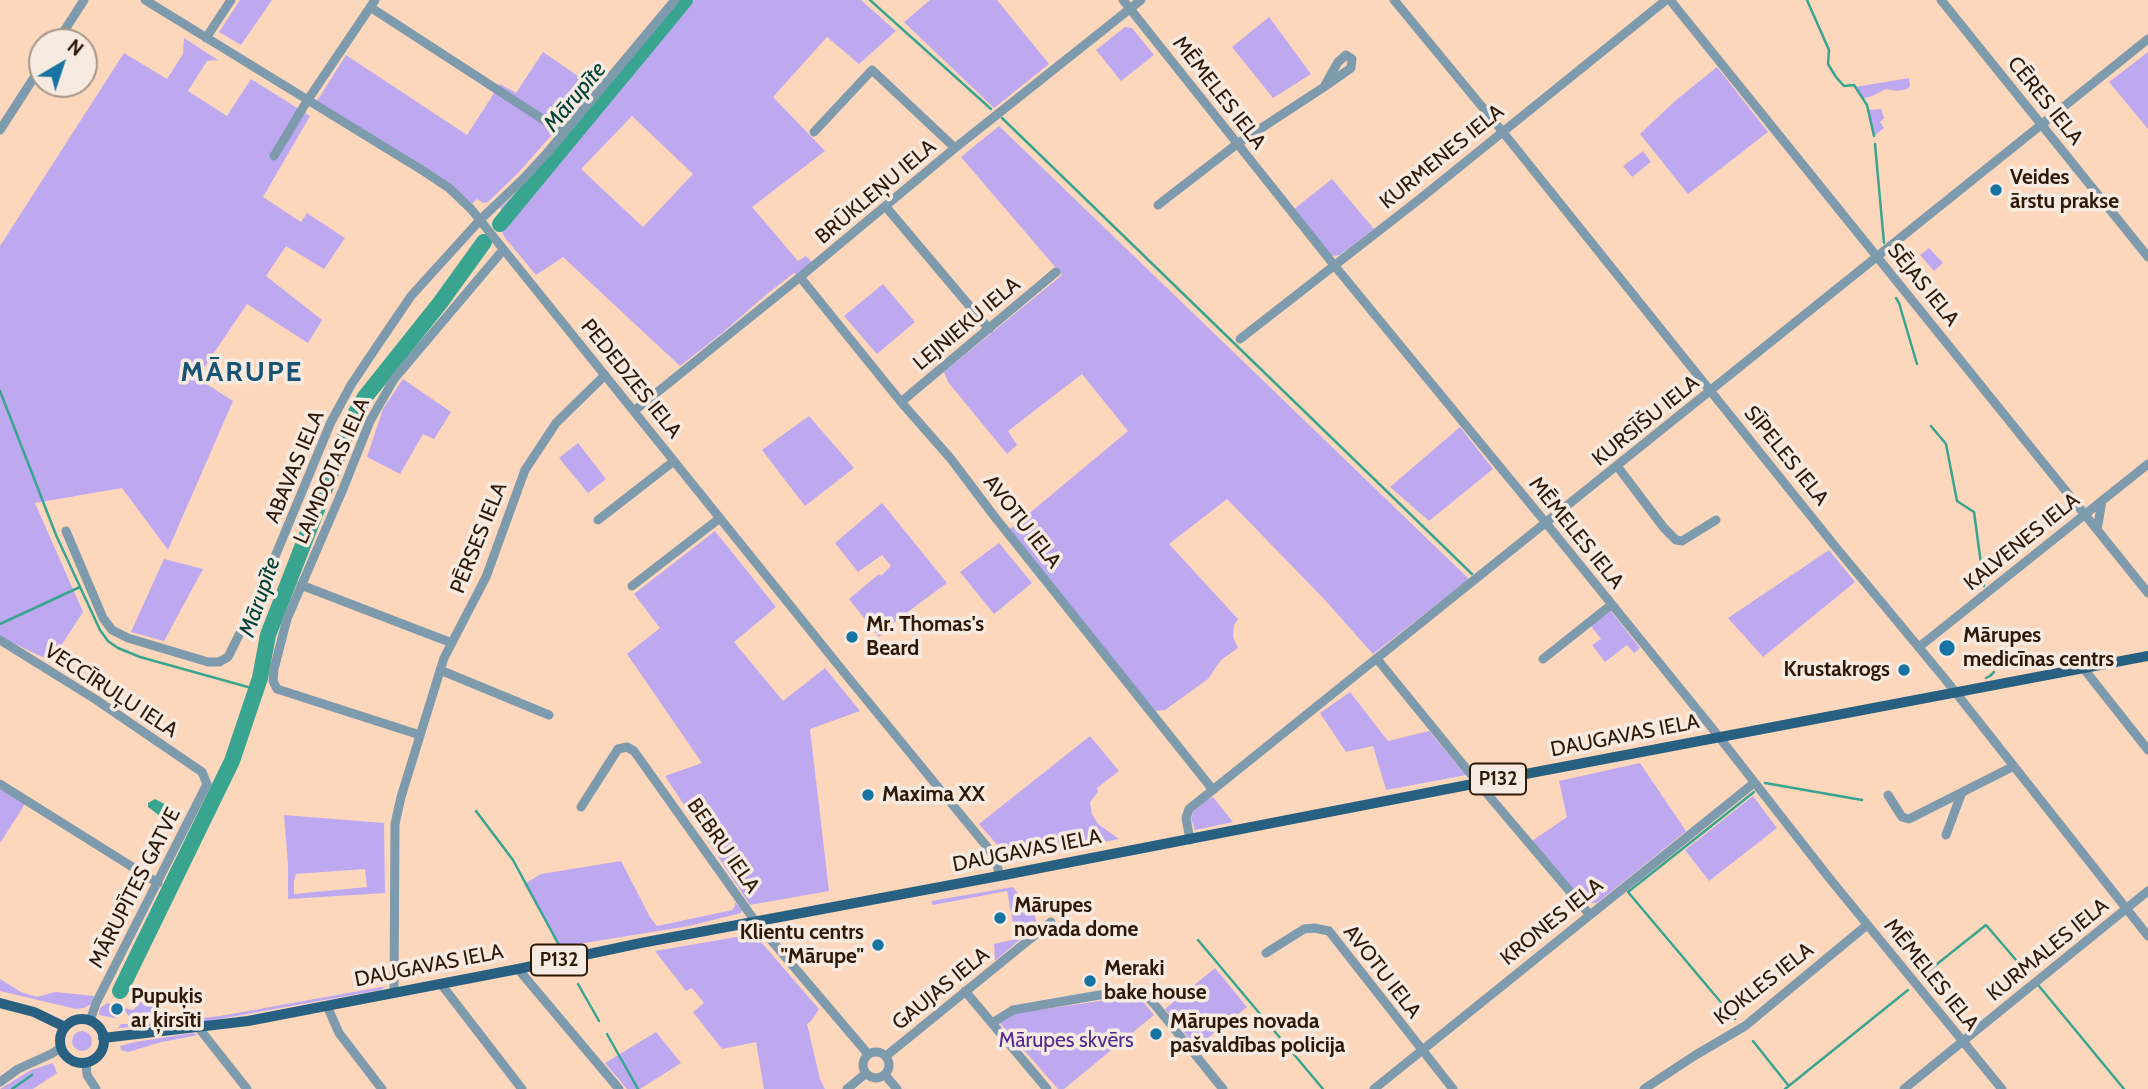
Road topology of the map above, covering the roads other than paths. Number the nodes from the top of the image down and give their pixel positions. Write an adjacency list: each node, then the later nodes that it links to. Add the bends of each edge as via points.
1 (84, 0): 12 (street)
2 (145, 0): 13 (street, PEDEDZES IELA)
3 (231, 0): 13 (street)
4 (675, 0): 22 (street)
5 (1123, 0): 11 (street, MĒMELES IELA)
6 (1141, 0): 11 (street, BRŪKLEŅU IELA)
7 (1394, 0): 20 (street, SĪPELES IELA)
8 (1668, 0): 20 (street, KURMENES IELA); 30 (street, SĒJAS IELA)
9 (1943, 1): 18 (street, CĒRES IELA)
10 (372, 3): 17 (street); 22 (street)
11 (1130, 9): 23 (street, MĒMELES IELA); 24 (street, BRŪKLEŅU IELA)
12 (66, 28)
13 (206, 38): 17 (street, PEDEDZES IELA)
14 (2148, 39): 18 (street, KURSĪŠU IELA)
15 (28, 87): 19 (street)
16 (1324, 87): 23 (street)
17 (307, 101): 25 (street); 28 (street, PEDEDZES IELA, via 439,181)
18 (2041, 125): 30 (street, KURSĪŠU IELA); 31 (street, CĒRES IELA)
19 (0, 130)
20 (1502, 131): 32 (street, KURMENES IELA); 38 (street, SĪPELES IELA)
21 (814, 132): 24 (street, via 872,71)
22 (564, 133): 28 (street)
23 (1237, 144): 26 (street); 32 (street, MĒMELES IELA)
24 (955, 148): 27 (street, BRŪKLEŅU IELA)
25 (274, 156)
26 (1158, 205)
27 (886, 207): 34 (street, BRŪKLEŅU IELA); 35 (street)
28 (480, 220): 29 (street, PEDEDZES IELA); 51 (street, ABAVAS IELA, via 411,296 351,385 228,657 208,662 112,630)
29 (503, 250): 37 (street, PEDEDZES IELA); 52 (street, LAIMDOTAS IELA, via 394,379 370,421)
30 (1878, 257): 38 (street, KURSĪŠU IELA); 45 (street, SĒJAS IELA)
31 (2148, 257)
32 (1334, 265): 36 (street, KURMENES IELA); 49 (street, MĒMELES IELA)
33 (1056, 272): 35 (street, LEJNIEKU IELA)
34 (800, 277): 39 (street, AVOTU IELA); 40 (street, BRŪKLEŅU IELA)
35 (989, 329): 39 (street, LEJNIEKU IELA)
36 (1240, 339)
37 (605, 375): 40 (street, PEDEDZES IELA); 57 (street, PĒRSES IELA, via 556,423 524,470 486,577)
38 (1711, 391): 43 (street, KURSĪŠU IELA); 58 (street, SĪPELES IELA)
39 (901, 402): 74 (street, AVOTU IELA)
40 (634, 411): 41 (street, PEDEDZES IELA)
41 (674, 461): 46 (street, PEDEDZES IELA); 47 (street)
42 (2148, 464): 44 (street, KALVENES IELA)
43 (1616, 466): 48 (street, via 1676,540 1682,541); 49 (street, KURSĪŠU IELA)
44 (2102, 501): 45 (street, KALVENES IELA); 50 (street)
45 (2085, 515): 50 (street, SĒJAS IELA); 58 (street, KALVENES IELA)
46 (720, 517): 53 (street); 80 (street, PEDEDZES IELA, via 988,848)
47 (598, 520)
48 (1716, 520)
49 (1546, 523): 55 (street, MĒMELES IELA); 60 (street, KURSĪŠU IELA)
50 (2097, 530): 54 (street, SĒJAS IELA)
51 (66, 531)
52 (301, 585): 57 (street); 66 (street, via 279,644 273,681 277,689)
53 (632, 586)
54 (2148, 593)
55 (1611, 605): 61 (street); 67 (street, MĒMELES IELA)
56 (0, 640): 70 (street, VECCĪRUĻU IELA)
57 (452, 643): 63 (street, PĒRSES IELA)
58 (1919, 648): 64 (street, SĪPELES IELA)
59 (2148, 656): 62 (main road, P132)
60 (1377, 659): 71 (street); 74 (street, KURSĪŠU IELA)
61 (1543, 659)
62 (2084, 669): 64 (main road, P132); 68 (street)
63 (440, 670): 65 (street); 66 (street, PĒRSES IELA)
64 (1956, 693): 67 (main road, DAUGAVAS IELA / P132); 69 (street, SĪPELES IELA)
65 (549, 715)
66 (420, 735): 93 (street, PĒRSES IELA, via 395,824)
67 (1720, 738): 71 (main road, DAUGAVAS IELA / P132); 72 (street, MĒMELES IELA)
68 (2148, 750)
69 (2014, 766): 75 (street); 83 (street, SĪPELES IELA)
70 (202, 772): 81 (street, MĀRUPĪTES GATVE, via 206,785)
71 (1478, 783): 79 (main road, DAUGAVAS IELA / P132); 84 (street)
72 (1754, 783): 84 (street, KRONES IELA); 87 (street, MĒMELES IELA)
73 (0, 784): 81 (street)
74 (1213, 790): 79 (street, KURSĪŠU IELA, via 1186,814)
75 (1962, 792): 76 (street, via 1905,819); 78 (street)
76 (1888, 796)
77 (581, 807): 85 (street, BEBRU IELA, via 618,749 634,751)
78 (1946, 835)
79 (1190, 840): 80 (main road, DAUGAVAS IELA / P132)
80 (999, 876): 85 (main road, DAUGAVAS IELA / P132)
81 (158, 883): 96 (street, MĀRUPĪTES GATVE)
82 (2148, 891): 83 (street, KURMALES IELA)
83 (2126, 909): 88 (street, SĪPELES IELA); 101 (street, KURMALES IELA)
84 (1589, 915): 103 (street, KRONES IELA)
85 (755, 921): 90 (main road, DAUGAVAS IELA / P132); 104 (street, BEBRU IELA)
86 (1051, 922): 92 (street, GAUJAS IELA)
87 (1867, 925): 101 (street, MĒMELES IELA); 121 (street, KOKLES IELA, via 1752,1021)
88 (2148, 936)
89 (1266, 953): 103 (street, AVOTU IELA, via 1304,929 1329,931)
90 (517, 969): 91 (main road, DAUGAVAS IELA / P132); 114 (street)
91 (440, 984): 93 (main road, DAUGAVAS IELA / P132); 113 (street)
92 (965, 991): 97 (street); 105 (street, GAUJAS IELA)
93 (394, 992): 95 (main road, DAUGAVAS IELA / P132)
94 (0, 1003): 98 (main road)
95 (327, 1006): 99 (main road, DAUGAVAS IELA / P132); 112 (street, via 339,1033)
96 (90, 1021): 98 (main road, via 77,1020); 100 (main road)
97 (992, 1023): 117 (street); 118 (street, via 1013,1010 1141,990)
98 (65, 1027): 102 (main road)
99 (198, 1027): 100 (main road, DAUGAVAS IELA / P132); 111 (street)
100 (103, 1038): 106 (main road, via 97,1056)
101 (1963, 1042): 122 (street, KURMALES IELA); 123 (street, MĒMELES IELA)
102 (61, 1048): 106 (main road, via 73,1061); 109 (street)
103 (1421, 1051): 119 (street, KRONES IELA); 120 (street, AVOTU IELA)
104 (868, 1054): 105 (street); 107 (street, via 863,1063)
105 (886, 1056): 108 (street, via 889,1066)
106 (86, 1062): 110 (street)
107 (865, 1074): 108 (street, via 875,1079); 115 (street)
108 (885, 1075): 116 (street)
109 (0, 1082)
110 (96, 1089)
111 (247, 1089)
112 (382, 1089)
113 (522, 1089)
114 (619, 1089)
115 (847, 1089)
116 (897, 1089)
117 (1047, 1089)
118 (1223, 1089)
119 (1374, 1089)
120 (1453, 1089)
121 (1644, 1089)
122 (1904, 1089)
123 (2002, 1089)

